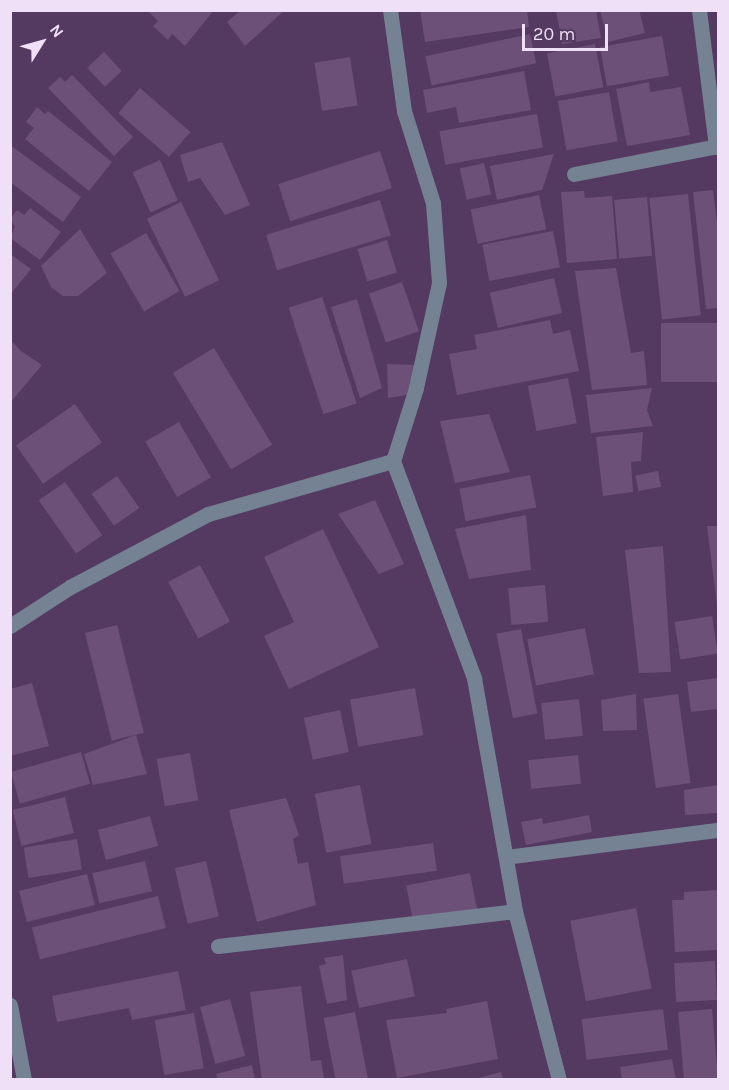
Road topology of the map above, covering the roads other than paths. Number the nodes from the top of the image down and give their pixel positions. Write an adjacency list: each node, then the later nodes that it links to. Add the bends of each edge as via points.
1 (390, 10): 5 (street, via 404,111 433,204 439,283 419,379)
2 (699, 10): 3 (street)
3 (717, 146): 4 (street)
4 (574, 174)
5 (393, 461): 6 (street, via 208,514 70,587); 8 (street, via 474,678)
6 (10, 626)
7 (718, 830): 8 (street)
8 (506, 857): 9 (street)
9 (514, 911): 10 (street); 13 (street)
10 (218, 946)
11 (10, 1005): 12 (street)
12 (24, 1080)
13 (559, 1080)

